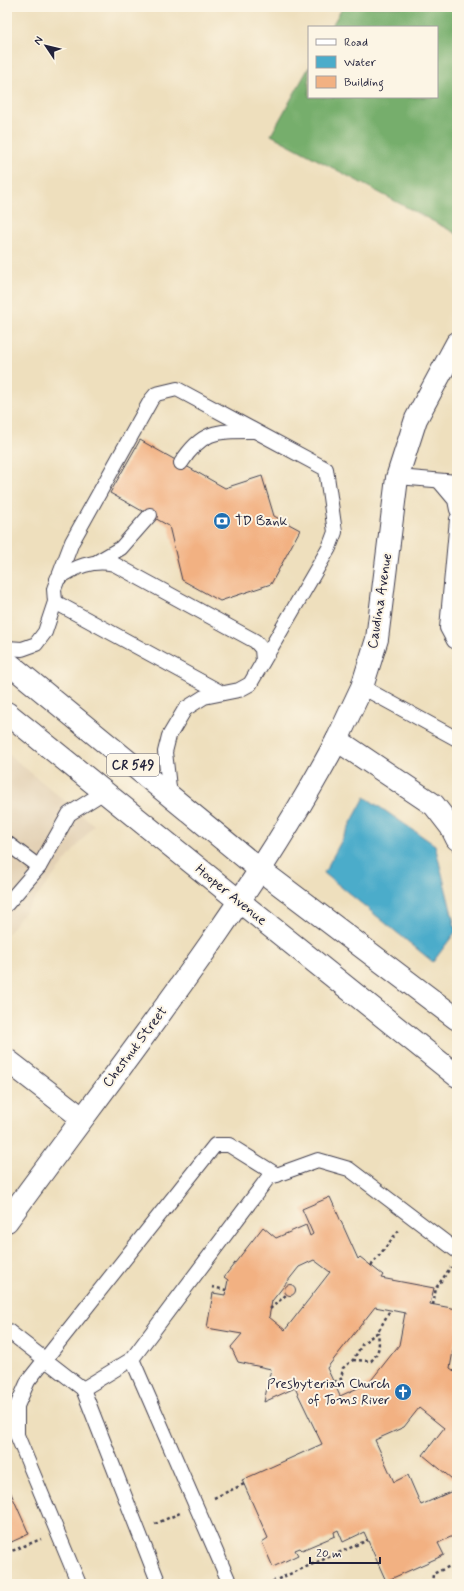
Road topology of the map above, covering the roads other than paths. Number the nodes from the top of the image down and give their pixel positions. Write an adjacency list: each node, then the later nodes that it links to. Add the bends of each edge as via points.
1 (457, 343): 4 (main road, Caudina Avenue, via 416,419)
2 (255, 431): 3 (lane, via 215,432 202,438); 11 (lane, via 177,389 156,394 150,400 72,542); 16 (lane, via 326,469 335,532 329,548)
3 (181, 463)
4 (398, 477): 5 (lane); 17 (main road, Caudina Avenue, via 377,639)
5 (438, 481): 6 (lane); 7 (lane, via 455,500)
6 (457, 482)
7 (457, 510)
8 (150, 516): 10 (lane, via 120,548)
9 (457, 519): 13 (lane, via 447,628)
10 (97, 562): 11 (lane, via 70,570); 16 (lane, via 114,564 255,641 262,649)
11 (57, 579): 12 (lane, via 54,589)
12 (55, 602): 14 (lane, via 45,632 36,644 22,649); 18 (lane)
13 (457, 642)
14 (7, 648)
15 (7, 662): 23 (main road, CR 549)
16 (263, 662): 18 (lane, via 250,684 239,690)
17 (362, 687): 20 (lane); 21 (main road, Caudina Avenue)
18 (222, 693): 23 (lane, via 204,697 185,709 169,736 165,752)
19 (7, 713): 22 (main road, Hooper Avenue / CR 549)
20 (457, 739)
21 (337, 740): 24 (main road, via 434,805); 27 (main road, Caudina Avenue, via 307,796)
22 (104, 792): 26 (lane, via 70,814); 28 (main road, Hooper Avenue / CR 549)
23 (170, 796): 27 (main road, CR 549)
24 (457, 839)
25 (7, 843): 26 (lane)
26 (39, 867): 29 (lane)
27 (259, 869): 28 (main road, Chestnut Street); 30 (main road, CR 549)
28 (239, 901): 32 (main road, Hooper Avenue / CR 549); 33 (main road, Chestnut Street, via 176,994)
29 (7, 904)
30 (457, 1019)
31 (7, 1060): 33 (main road)
32 (457, 1076)
33 (82, 1118): 35 (main road, Chestnut Street)
34 (276, 1175): 36 (lane, via 318,1160 348,1169); 38 (lane, via 229,1145 215,1145); 39 (lane, via 268,1178)
35 (7, 1221)
36 (457, 1251)
37 (7, 1330): 38 (lane)
38 (44, 1359): 40 (lane); 41 (lane, via 28,1381 17,1406 17,1436)
39 (132, 1359): 40 (lane); 43 (lane)
40 (83, 1390): 42 (lane)
41 (79, 1584)
42 (158, 1584)
43 (230, 1584)

